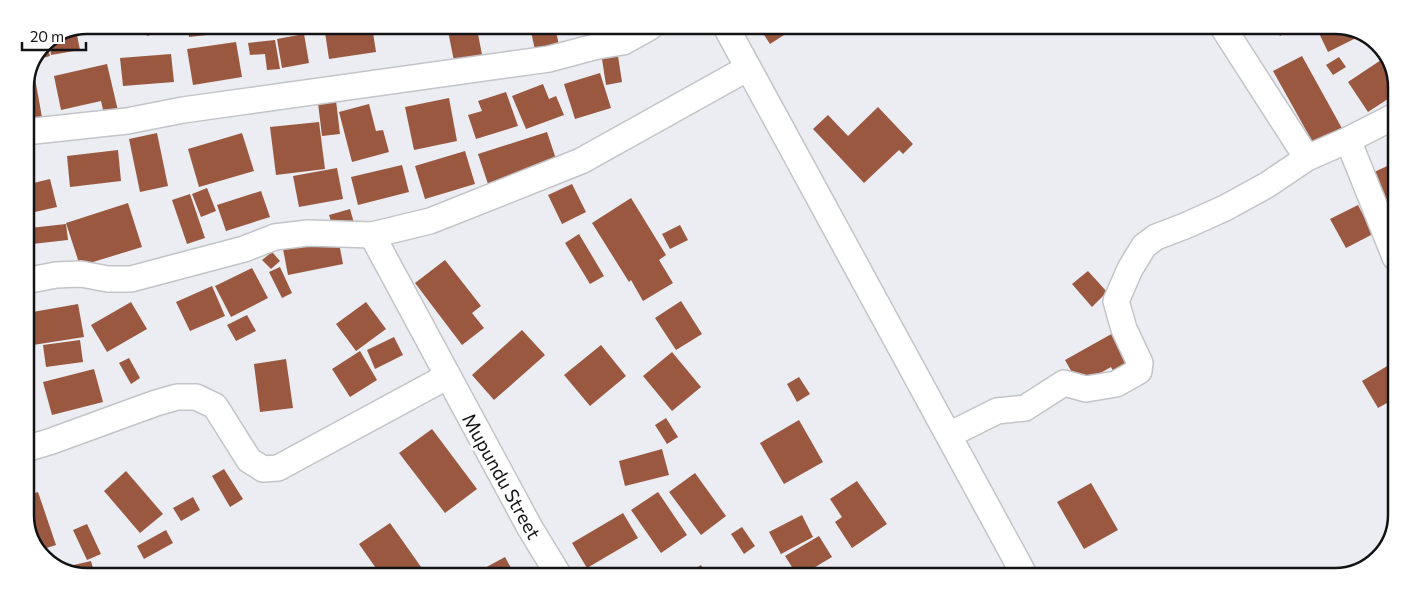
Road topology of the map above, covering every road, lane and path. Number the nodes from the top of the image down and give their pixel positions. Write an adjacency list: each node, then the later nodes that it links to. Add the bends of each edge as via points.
1 (637, 34): 6 (street, via 622,42 549,59 183,110 127,121)
2 (730, 34): 4 (street)
3 (1227, 34): 8 (street)
4 (748, 68): 9 (street, via 581,161 430,221); 13 (street)
5 (1388, 119): 7 (street)
6 (34, 131)
7 (1348, 140): 8 (street); 10 (street)
8 (1307, 158): 13 (street, via 1259,190 1156,237 1144,246 1116,301 1124,329 1140,363 1139,371 1116,384 1086,389 1064,383 1024,408 997,411)
9 (372, 235): 11 (street, via 308,233 275,238 131,279 81,274); 12 (street, Mupundu Street)
10 (1388, 240)
11 (34, 279)
12 (448, 376): 14 (street, via 278,468 263,469 249,460 215,406 196,397 177,397 156,403); 15 (street, Mupundu Street)
13 (949, 435): 16 (street)
14 (34, 446)
15 (554, 568)
16 (1021, 568)

